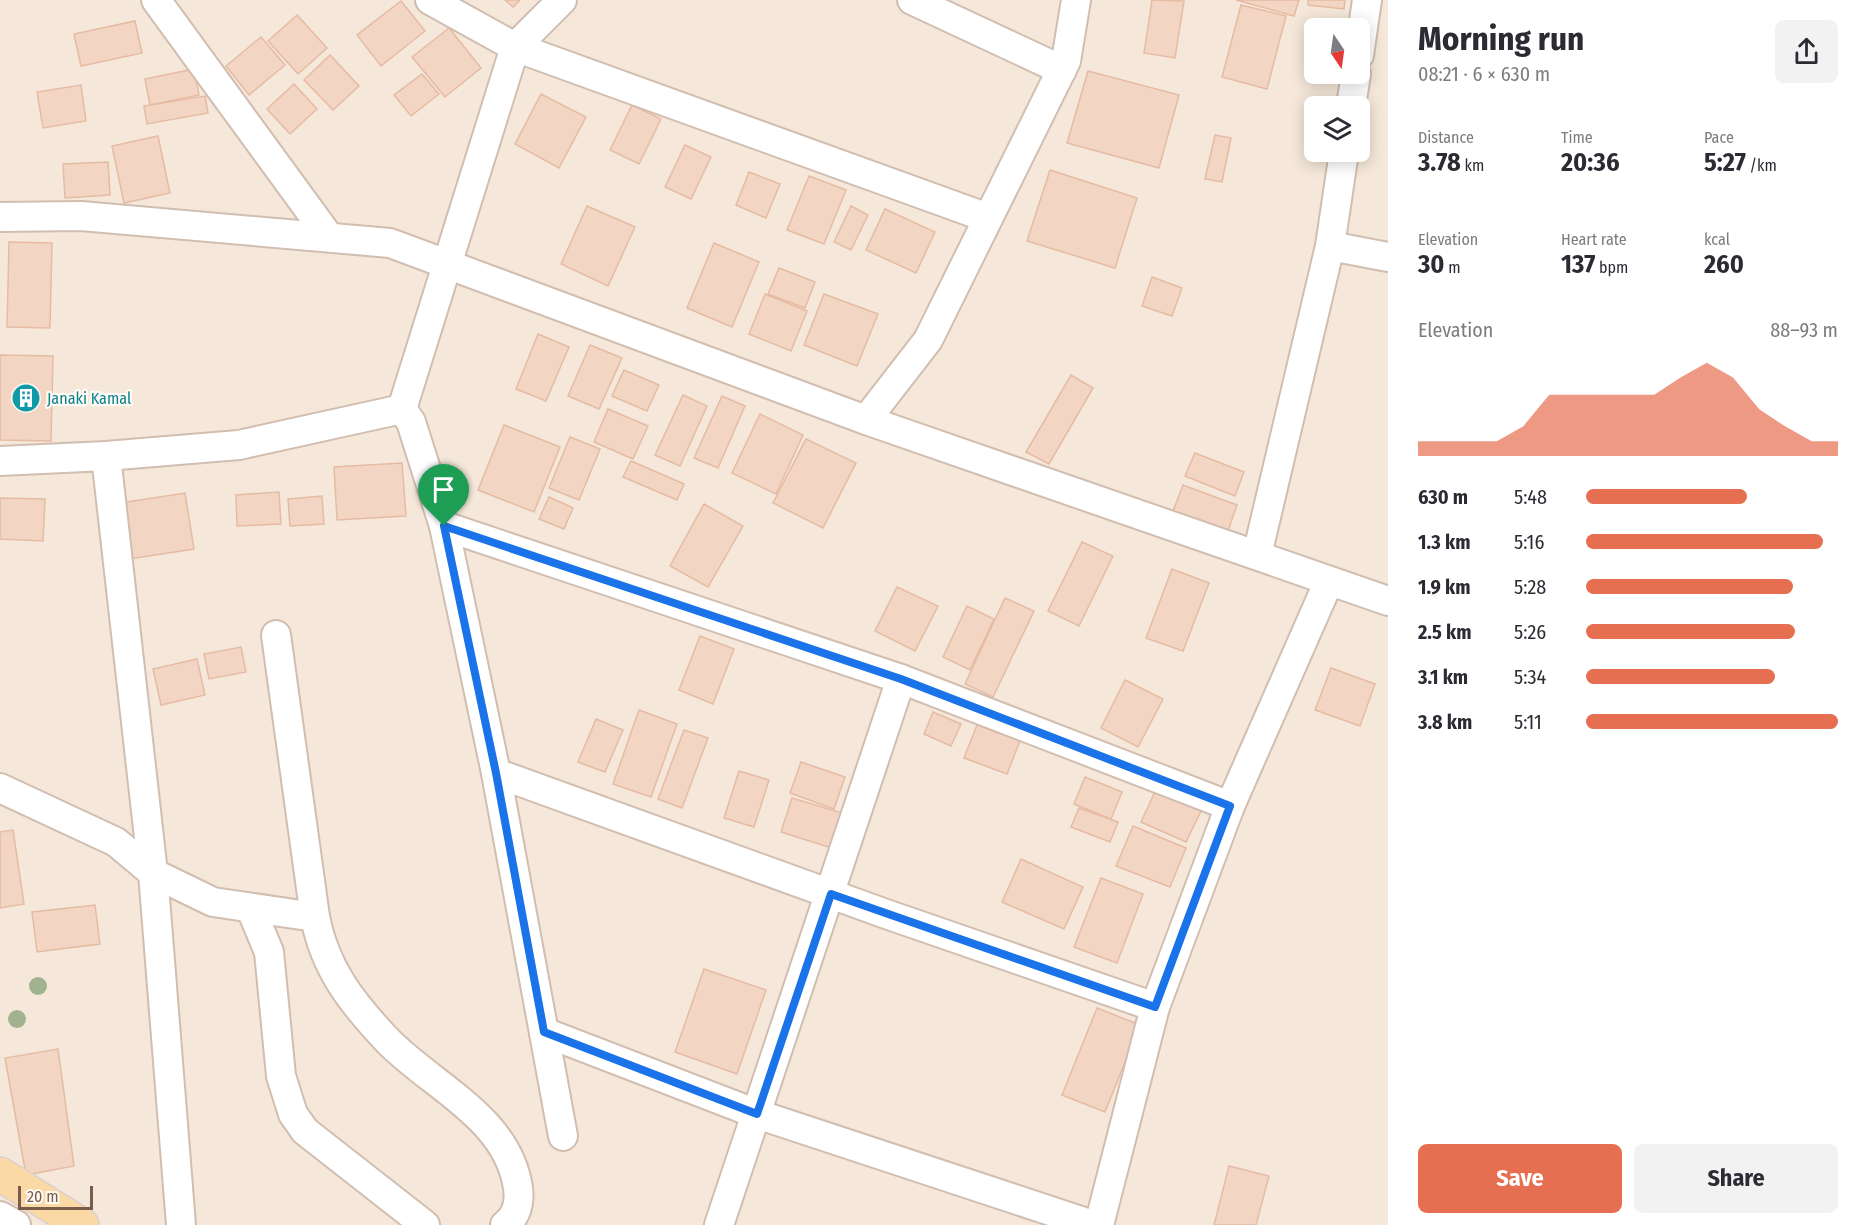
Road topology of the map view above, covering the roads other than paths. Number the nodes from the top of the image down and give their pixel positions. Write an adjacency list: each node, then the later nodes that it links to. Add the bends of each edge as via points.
1 (156, 0): 13 (street)
2 (430, 0): 8 (street)
3 (562, 0): 8 (street)
4 (912, 0): 9 (street)
5 (1076, 0): 9 (street)
6 (1367, 0): 7 (street)
7 (1364, 18)
8 (516, 47): 12 (street); 16 (street)
9 (1062, 70): 12 (street)
10 (1343, 162): 14 (street)
11 (0, 217): 13 (street, via 81,216)
12 (988, 218): 18 (street, via 928,340)
13 (329, 237): 16 (street, via 390,243)
14 (1330, 246): 15 (street); 22 (street)
15 (1388, 257)
16 (448, 264): 17 (street); 18 (street)
17 (402, 409): 19 (street, via 238,445); 21 (street, via 411,422)
18 (866, 420): 22 (street)
19 (106, 456): 20 (street); 30 (street)
20 (0, 460)
21 (444, 526): 26 (street); 27 (street)
22 (1257, 555): 23 (street)
23 (1329, 581): 24 (street); 29 (street)
24 (1388, 601)
25 (276, 635): 33 (street)
26 (901, 679): 29 (street); 31 (street)
27 (496, 773): 31 (street); 35 (street)
28 (0, 788): 30 (street, via 116,842)
29 (1230, 806): 34 (street)
30 (153, 873): 32 (street, via 213,902); 42 (street)
31 (831, 894): 34 (street); 36 (street)
32 (251, 909): 33 (street); 43 (street, via 269,952 280,1076 293,1114 305,1131)
33 (315, 917): 44 (street, via 320,944 350,996 389,1042 480,1118 504,1146 515,1168 519,1200 512,1220)
34 (1155, 1007): 47 (street)
35 (544, 1032): 36 (street); 37 (street)
36 (757, 1114): 45 (street); 46 (street)
37 (563, 1136)
38 (0, 1174): 41 (main road)
39 (0, 1216): 40 (street)
40 (16, 1225)
41 (82, 1225)
42 (181, 1225)
43 (425, 1225)
44 (505, 1225)
45 (719, 1225)
46 (1093, 1225)
47 (1099, 1225)

